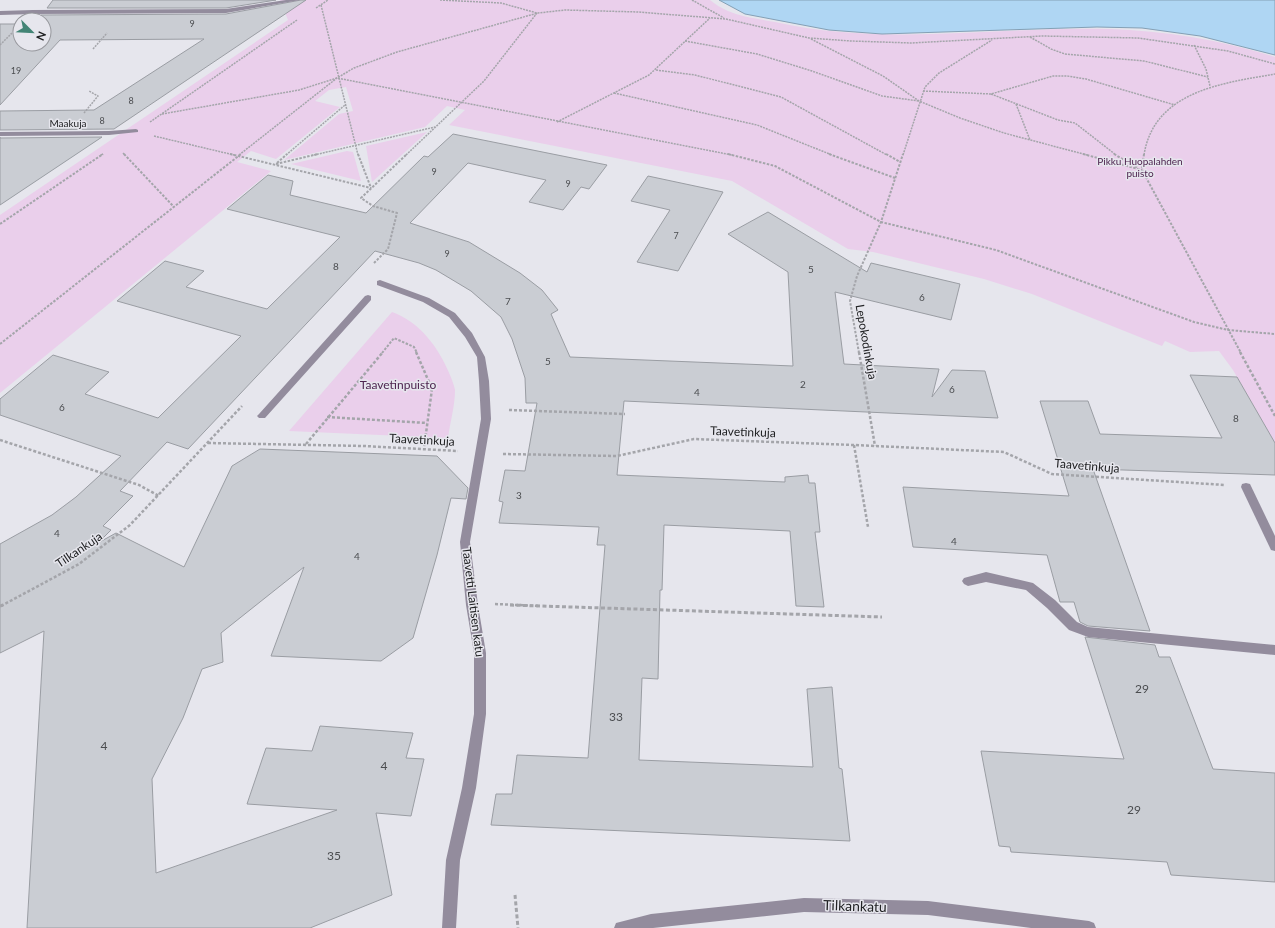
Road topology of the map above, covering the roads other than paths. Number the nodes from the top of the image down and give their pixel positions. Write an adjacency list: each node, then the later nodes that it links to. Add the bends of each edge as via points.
1 (296, 0): 2 (street, via 226,11)
2 (0, 13)
3 (136, 131): 4 (street, Maakuja)
4 (0, 134)
5 (380, 283): 12 (street, Taavetti Laitisen katu, via 426,300 452,315 469,335 481,357 484,381 486,419 465,542 480,653 480,714 469,788 453,860)
6 (368, 298): 7 (street)
7 (262, 416)
8 (1246, 487): 9 (street)
9 (1275, 547)
10 (968, 581): 11 (street, via 986,577 1029,586 1073,626 1088,632)
11 (1275, 650)
12 (449, 928)
13 (621, 928): 14 (street, Tilkankatu, via 651,921 804,905 928,908)
14 (1090, 928)

